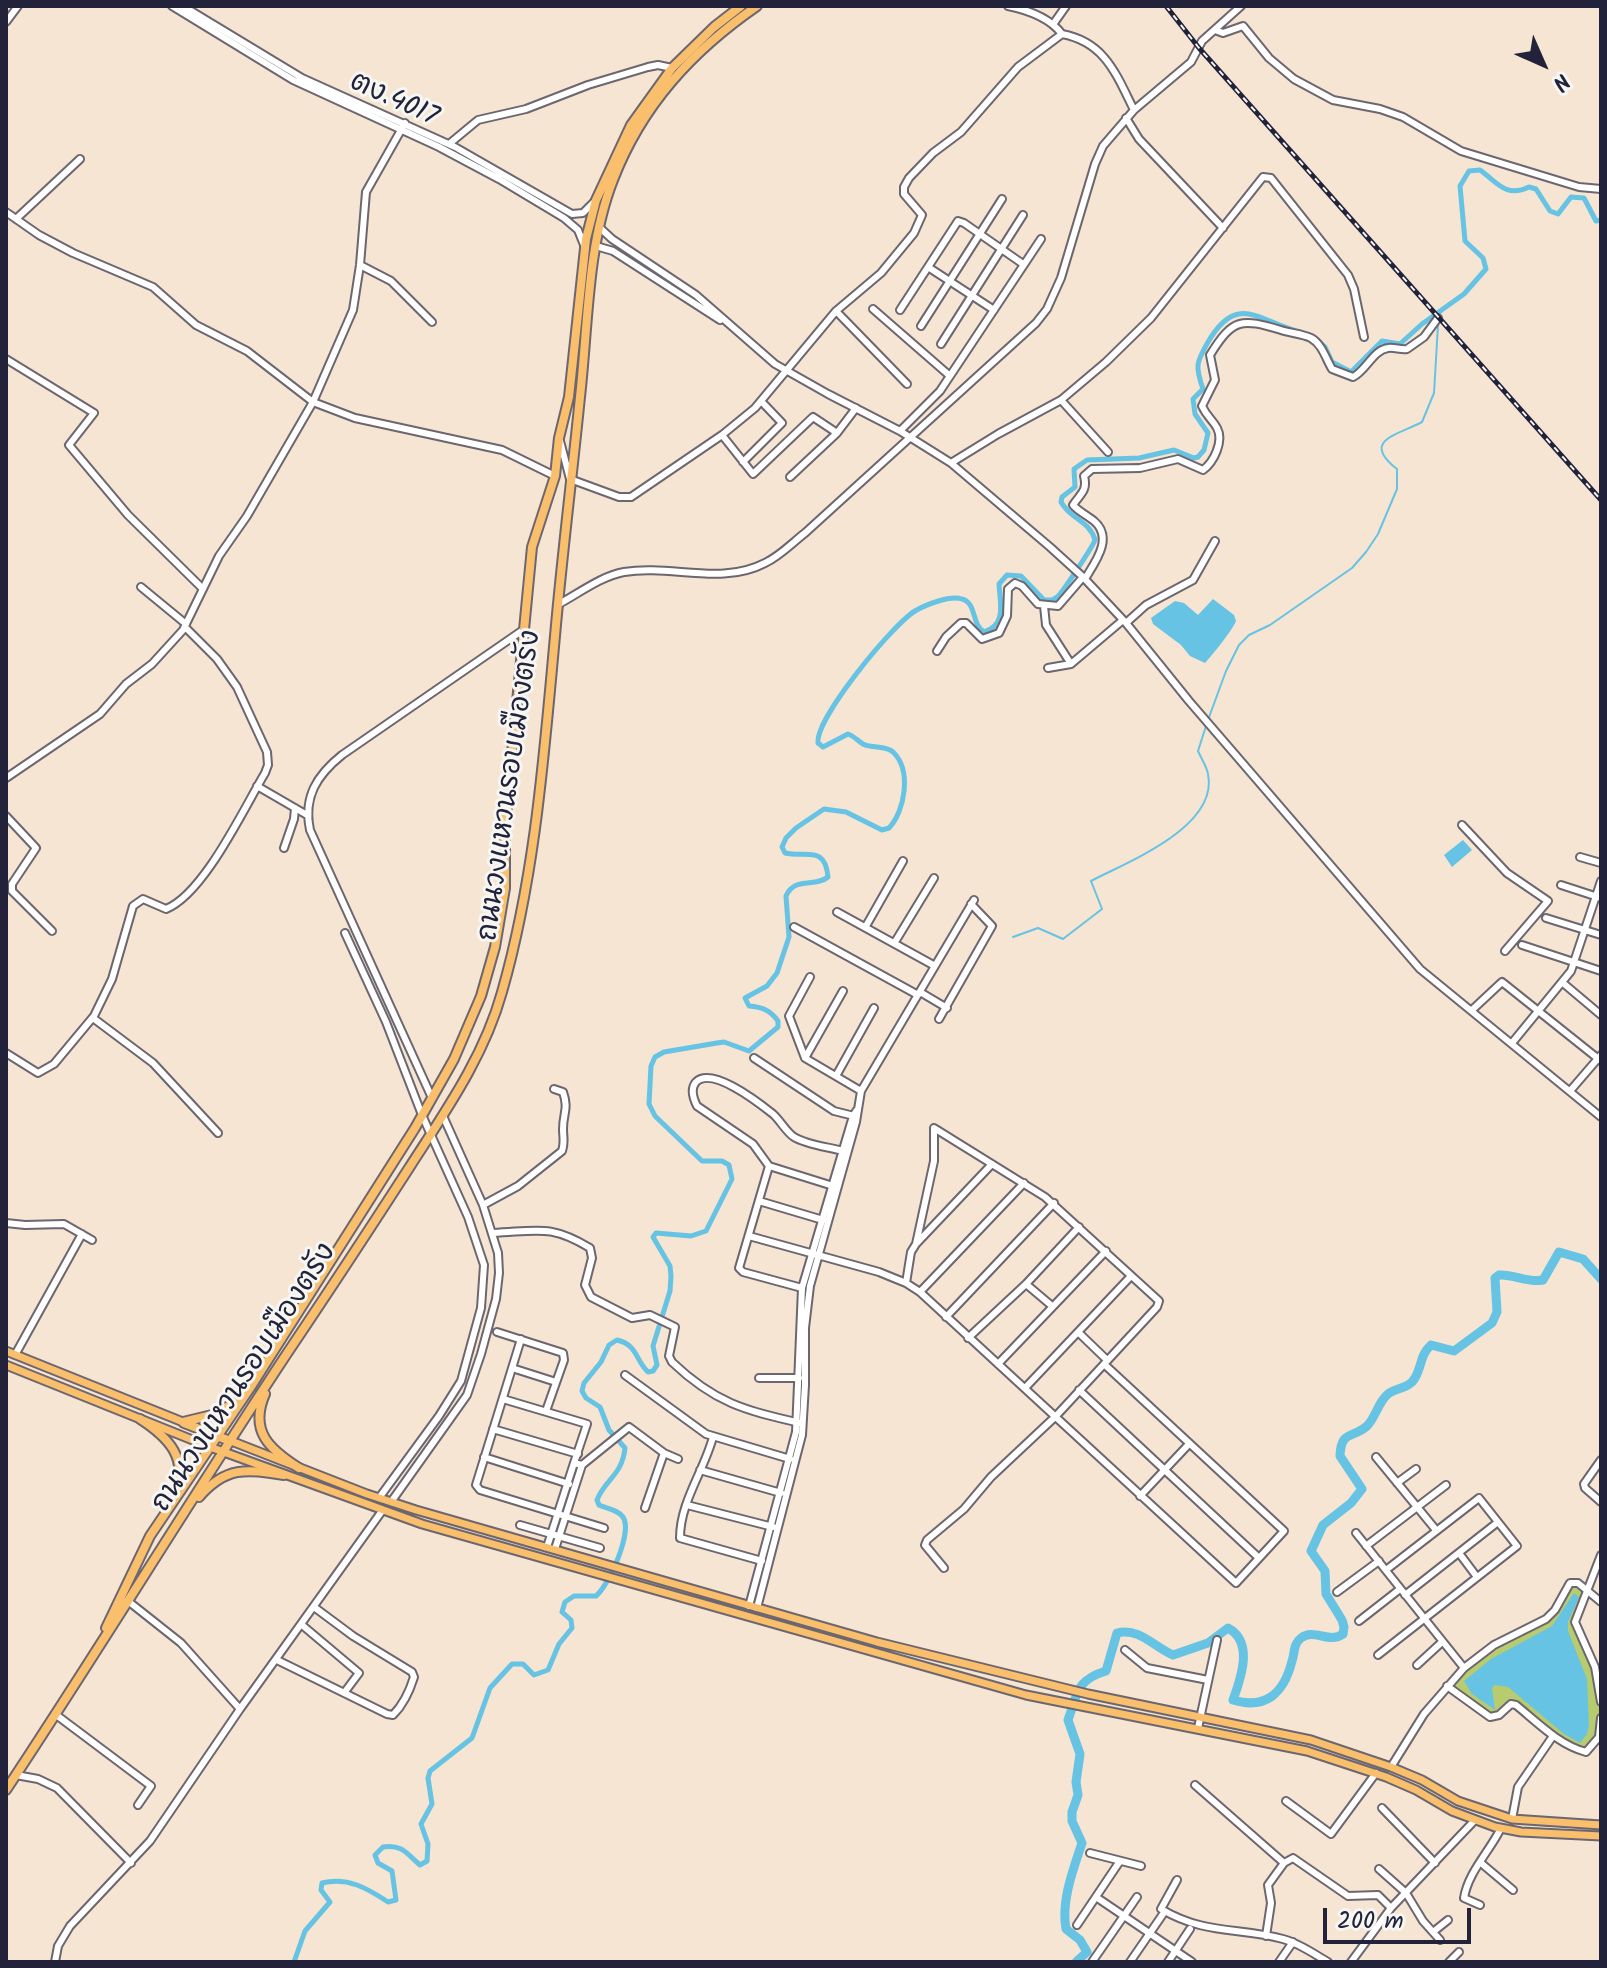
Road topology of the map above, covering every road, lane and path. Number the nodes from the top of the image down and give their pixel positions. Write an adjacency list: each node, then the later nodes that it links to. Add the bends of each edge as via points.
1 (18, 6): 9 (street)
2 (172, 6): 16 (street, ตง.4017, via 293,80)
3 (183, 6): 16 (street, ตง.4017, via 302,78)
4 (741, 6): 13 (highway, ถนนวงแหวนรอบเมืองตรัง)
5 (757, 6): 25 (highway, ถนนวงแหวนรอบเมืองตรัง, via 677,73 648,112 614,177)
6 (1008, 6): 10 (street)
7 (1066, 6): 10 (street)
8 (1241, 6): 11 (street)
9 (6, 22)
10 (1054, 23): 12 (street)
11 (1215, 30): 14 (street, via 1191,62); 19 (street, via 1223,33 1243,26 1294,79 1333,100 1403,117 1461,151)
12 (1062, 34): 14 (street, via 1095,47 1106,58); 40 (street, via 1018,67 961,132 909,178 904,194 922,215 914,233 881,273)
13 (672, 68): 17 (street, via 648,67 478,120); 21 (highway, ถนนวงแหวนรอบเมืองตรัง, via 631,125)
14 (1134, 110): 15 (street)
15 (1126, 118): 26 (street, via 1139,139); 59 (street, via 1095,164 1047,309)
16 (403, 126): 17 (street, ตง.4017); 30 (street, ตง.4017, via 564,218 578,230); 33 (street, via 366,192)
17 (449, 144): 21 (street, ตง.4017, via 572,214 583,213)
18 (80, 159): 24 (street)
19 (1601, 189)
20 (1002, 199): 27 (street)
21 (596, 200): 30 (highway, ถนนวงแหวนรอบเมืองตรัง)
22 (6, 212): 24 (street)
23 (1023, 215): 31 (street)
24 (16, 219): 53 (street, via 73,253 153,287 196,325 247,351)
25 (599, 227): 29 (highway, ถนนวงแหวนรอบเมืองตรัง); 42 (street, via 696,295)
26 (1223, 228): 45 (street, via 1259,180 1271,178 1348,275); 51 (street, via 1151,318)
27 (980, 234): 31 (street); 34 (street, via 958,221); 35 (street)
28 (1041, 239): 32 (street)
29 (596, 246): 42 (street, via 613,251); 65 (highway, ถนนวงแหวนรอบเมืองตรัง)
30 (585, 249): 58 (highway, ถนนวงแหวนรอบเมืองตรัง, via 569,397)
31 (1003, 250): 32 (street); 36 (street)
32 (1023, 264): 39 (street)
33 (360, 265): 43 (street, via 391,281); 53 (street, via 353,310)
34 (928, 267): 35 (street); 38 (street)
35 (950, 281): 36 (street); 44 (street)
36 (972, 297): 39 (street); 46 (street)
37 (873, 309): 49 (street)
38 (900, 310)
39 (994, 310): 49 (street)
40 (836, 311): 48 (street); 50 (street)
41 (1438, 318): 67 (street, via 1407,349 1382,350 1353,377 1332,369 1311,338 1249,321 1234,324 1210,355 1215,380 1202,406 1219,439 1209,466 1194,468 1178,459 1140,468 1092,469 1084,476 1084,493 1073,505 1097,524 1103,541 1100,556)
42 (723, 321): 48 (street)
43 (432, 322)
44 (921, 326)
45 (1364, 337)
46 (941, 344)
47 (6, 359): 69 (street, via 94,413 69,445 128,515)
48 (788, 371): 52 (street); 54 (street)
49 (950, 376): 55 (street)
50 (907, 384)
51 (1061, 400): 60 (street); 62 (street)
52 (761, 401): 57 (street); 61 (street, via 782,423)
53 (313, 402): 63 (street, via 355,418 502,450); 69 (street)
54 (856, 408): 55 (street); 56 (street)
55 (900, 431): 59 (street)
56 (837, 433): 61 (street, via 813,417 753,474); 64 (street)
57 (722, 435): 61 (street); 65 (street, via 631,497)
58 (559, 438): 63 (highway, ถนนวงแหวนรอบเมืองตรัง); 65 (street)
59 (911, 438): 62 (street); 70 (street, via 766,563 726,575 622,572)
60 (1108, 452)
61 (743, 462)
62 (951, 463): 67 (street)
63 (555, 476): 74 (highway, ถนนวงแหวนรอบเมืองตรัง, via 532,547)
64 (790, 477)
65 (570, 479): 70 (highway, ถนนวงแหวนรอบเมืองตรัง)
66 (1215, 541): 72 (street, via 1193,580)
67 (1084, 578): 71 (street, via 1062,604); 72 (street)
68 (141, 587): 73 (street)
69 (203, 589): 73 (street)
70 (557, 605): 129 (highway, ถนนวงแหวนรอบเมืองตรัง, via 543,761 511,961 485,1040)
71 (1044, 606): 75 (street, via 1015,583 1008,589 1007,616 999,633 982,639 961,623); 76 (street, via 1046,625)
72 (1124, 622): 76 (street); 112 (street, via 1420,969)
73 (185, 626): 78 (street, via 100,714); 79 (street, via 237,687 261,739 268,759)
74 (523, 630): 81 (street, via 329,766 317,780); 126 (highway, ถนนวงแหวนรอบเมืองตรัง, via 505,826 505,888 495,947 481,996)
75 (937, 651)
76 (1071, 664): 77 (street)
77 (1048, 668)
78 (6, 778)
79 (257, 786): 80 (street); 115 (street, via 184,898 166,909 143,899 133,906 112,979)
80 (295, 808): 81 (street); 84 (street)
81 (307, 815): 126 (street)
82 (6, 816): 97 (street, via 36,848 12,891)
83 (1462, 825): 102 (street, via 1507,873 1548,901)
84 (284, 848)
85 (1580, 857): 87 (street)
86 (903, 861): 94 (street)
87 (1601, 863)
88 (934, 878): 100 (street)
89 (1601, 881): 91 (street)
90 (1561, 885): 91 (street)
91 (1598, 897): 96 (street)
92 (837, 912): 94 (street)
93 (1546, 918): 96 (street)
94 (866, 926): 100 (street)
95 (794, 927): 109 (street)
96 (1585, 929): 99 (street); 103 (street)
97 (52, 931)
98 (345, 933): 128 (street)
99 (1601, 935)
100 (895, 942): 104 (street)
101 (1522, 945): 103 (street)
102 (1505, 951)
103 (1574, 962): 105 (street); 107 (street)
104 (935, 966): 109 (street); 111 (street, via 973,902 992,926)
105 (1601, 971)
106 (810, 977): 120 (street, via 789,1016)
107 (1563, 983): 113 (street); 114 (street)
108 (843, 991): 120 (street)
109 (919, 994): 111 (street); 124 (street)
110 (874, 1008): 122 (street)
111 (947, 1008): 116 (street)
112 (1472, 1010): 113 (street, via 1502,982); 117 (street)
113 (1538, 1011): 117 (street); 121 (street)
114 (1601, 1015)
115 (93, 1018): 118 (street, via 42,1072 33,1072); 131 (street, via 153,1063)
116 (939, 1019)
117 (1512, 1043): 125 (street)
118 (6, 1053)
119 (754, 1058): 127 (street, via 834,1111)
120 (805, 1058): 122 (street)
121 (1600, 1058): 125 (street)
122 (836, 1076): 124 (street)
123 (554, 1089): 140 (street, via 563,1092 567,1107 562,1151 518,1186)
124 (861, 1091): 127 (street)
125 (1570, 1091): 130 (street)
126 (432, 1098): 128 (highway, ถนนวงแหวนรอบเมืองตรัง)
127 (856, 1114): 133 (street); 150 (street)
128 (422, 1115): 132 (street); 175 (highway, ถนนวงแหวนรอบเมืองตรัง)
129 (443, 1116): 132 (highway, ถนนวงแหวนรอบเมืองตรัง); 140 (street)
130 (1601, 1117)
131 (218, 1133)
132 (432, 1133): 167 (highway, ถนนวงแหวนรอบเมืองตรัง); 207 (street, via 482,1253 485,1282 461,1381)
133 (843, 1151): 135 (street, via 795,1138 772,1114 722,1079 698,1080 693,1086 697,1106 753,1144); 137 (street)
134 (992, 1164): 136 (street); 148 (street); 148 (street, via 934,1128 934,1161)
135 (769, 1166): 137 (street); 138 (street)
136 (1024, 1183): 139 (street); 155 (street)
137 (833, 1186): 141 (street)
138 (759, 1201): 141 (street); 146 (street)
139 (1054, 1203): 143 (street); 157 (street)
140 (483, 1205): 144 (street)
141 (823, 1220): 150 (street)
142 (6, 1223): 145 (street, via 64,1224)
143 (1079, 1227): 149 (street); 153 (street)
144 (493, 1233): 181 (street, via 550,1230 590,1248 585,1285 591,1297 632,1318 650,1315 672,1324 669,1356 703,1389 731,1405); 208 (street, via 499,1273 496,1299 475,1375 457,1410)
145 (82, 1234): 147 (street); 163 (street)
146 (749, 1236): 150 (street); 154 (street, via 741,1270)
147 (92, 1240)
148 (916, 1244): 152 (street)
149 (1106, 1251): 151 (street); 156 (street)
150 (817, 1255): 152 (street); 154 (street); 181 (street, via 806,1306)
151 (1131, 1276): 159 (street); 164 (street, via 1159,1301)
152 (906, 1283): 155 (street)
153 (1026, 1284): 156 (street); 160 (street)
154 (802, 1288): 171 (street)
155 (920, 1292): 157 (street)
156 (1052, 1306): 165 (street)
157 (946, 1317): 160 (street)
158 (497, 1332): 161 (street)
159 (1078, 1332): 164 (street); 173 (street)
160 (968, 1338): 165 (street)
161 (521, 1339): 168 (street); 172 (street, via 563,1353)
162 (6, 1351): 163 (main road)
163 (15, 1355): 180 (main road)
164 (1106, 1362): 174 (street); 186 (street)
165 (998, 1364): 173 (street)
166 (6, 1365): 179 (main road)
167 (280, 1365): 185 (highway, ถนนวงแหวนรอบเมืองตรัง); 197 (highway, via 260,1406 259,1425 270,1445)
168 (512, 1368): 172 (street); 176 (street)
169 (625, 1375): 184 (street)
170 (759, 1378): 171 (street)
171 (799, 1378): 181 (street)
172 (556, 1382): 177 (street)
173 (1025, 1388): 178 (street)
174 (1079, 1390): 178 (street); 198 (street)
175 (247, 1392): 180 (highway, via 219,1412); 183 (highway, ถนนวงแหวนรอบเมืองตรัง)
176 (503, 1399): 177 (street); 182 (street)
177 (546, 1411): 190 (street, via 587,1424)
178 (1056, 1416): 206 (street); 233 (street, via 927,1540 930,1554)
179 (140, 1419): 187 (main road); 216 (highway, via 167,1439 177,1459 179,1481)
180 (183, 1422): 183 (highway)
181 (801, 1423): 194 (street)
182 (493, 1429): 190 (street); 191 (street)
183 (217, 1436): 185 (highway); 187 (highway, ถนนวงแหวนรอบเมืองตรัง)
184 (713, 1437): 194 (street); 200 (street)
185 (230, 1441): 188 (highway, ถนนวงแหวนรอบเมืองตรัง); 197 (main road)
186 (1189, 1444): 198 (street); 229 (street, via 1284,1531)
187 (210, 1447): 188 (main road); 216 (highway, ถนนวงแหวนรอบเมืองตรัง)
188 (223, 1452): 201 (main road); 215 (highway, ถนนวงแหวนรอบเมืองตรัง)
189 (664, 1453): 193 (street); 196 (street, via 625,1428); 212 (street)
190 (578, 1454): 196 (street)
191 (484, 1457): 203 (street); 214 (street, via 477,1488)
192 (1376, 1457): 202 (street)
193 (678, 1459)
194 (793, 1460): 205 (street)
195 (1601, 1460): 209 (street, via 1584,1484)
196 (578, 1464): 203 (street)
197 (299, 1468): 207 (main road)
198 (1165, 1469): 206 (street); 229 (street)
199 (1416, 1469): 202 (street)
200 (700, 1470): 205 (street); 210 (street)
201 (284, 1475): 213 (main road); 215 (highway, via 245,1470 226,1475)
202 (1397, 1483): 211 (street)
203 (572, 1484): 214 (street)
204 (1446, 1485): 211 (street)
205 (784, 1494): 219 (street)
206 (1140, 1496): 229 (street, via 1234,1583)
207 (379, 1498): 208 (main road); 213 (main road)
208 (391, 1502): 213 (main road); 225 (main road)
209 (1601, 1502)
210 (687, 1505): 219 (street); 231 (street, via 680,1538)
211 (1416, 1507): 221 (street); 224 (street)
212 (645, 1508)
213 (382, 1511): 241 (street); 262 (main road, via 932,1670 1084,1708)
214 (562, 1515): 220 (street); 223 (street)
215 (182, 1518): 239 (highway, ถนนวงแหวนรอบเมืองตรัง)
216 (161, 1520): 250 (highway, ถนนวงแหวนรอบเมืองตรัง, via 141,1551)
217 (1498, 1522): 221 (street, via 1479,1498); 227 (street); 235 (street, via 1517,1546)
218 (520, 1525): 223 (street)
219 (774, 1527): 231 (street)
220 (604, 1528)
221 (1436, 1530): 234 (street)
222 (1356, 1533): 224 (street)
223 (555, 1535): 225 (street); 226 (street)
224 (1366, 1546): 230 (street)
225 (551, 1548): 242 (main road)
226 (600, 1548)
227 (1459, 1553): 235 (street); 238 (street)
228 (1601, 1555): 232 (street)
229 (1259, 1558)
230 (1379, 1561): 234 (street); 237 (street)
231 (765, 1562): 242 (street)
232 (1600, 1564): 236 (street)
233 (944, 1568)
234 (1386, 1570): 238 (street)
235 (1477, 1577): 243 (street)
236 (1588, 1591): 240 (street); 253 (street, via 1570,1583 1546,1619 1494,1645); 257 (street, via 1575,1622 1595,1667)
237 (1337, 1592)
238 (1402, 1592): 243 (street); 244 (street)
239 (128, 1601): 250 (highway, ถนนวงแหวนรอบเมืองตรัง); 258 (street, via 181,1643)
240 (1601, 1602)
241 (314, 1607): 245 (street); 256 (street, via 414,1677 393,1715)
242 (753, 1607): 260 (main road, via 1088,1694)
243 (1424, 1619): 247 (street); 249 (street)
244 (1359, 1621)
245 (302, 1625): 251 (street); 256 (street, via 359,1673)
246 (1217, 1640): 254 (street)
247 (1442, 1642): 252 (street); 253 (street)
248 (1125, 1650): 254 (street, via 1147,1668)
249 (1378, 1655)
250 (92, 1658): 259 (highway, ถนนวงแหวนรอบเมืองตรัง)
251 (277, 1660): 256 (street); 258 (street)
252 (1417, 1665)
253 (1464, 1668): 255 (street)
254 (1208, 1680): 260 (street)
255 (1447, 1686): 263 (street, via 1490,1717 1516,1705); 264 (street)
256 (344, 1693)
257 (1601, 1702)
258 (240, 1709): 279 (street)
259 (55, 1714): 266 (highway, ถนนวงแหวนรอบเมืองตรัง); 270 (street, via 151,1786)
260 (1201, 1717): 262 (street); 264 (main road, via 1311,1740)
261 (1601, 1718): 263 (street, via 1599,1737 1586,1752)
262 (1198, 1728): 265 (main road, via 1307,1751)
263 (1553, 1736): 272 (street, via 1518,1787)
264 (1391, 1767): 272 (main road, via 1458,1801)
265 (1376, 1773): 269 (street, via 1331,1834); 273 (main road)
266 (12, 1777): 268 (highway, ถนนวงแหวนรอบเมืองตรัง); 279 (street, via 38,1779 57,1788)
267 (1195, 1785): 280 (street)
268 (6, 1790)
269 (1286, 1801)
270 (138, 1805)
271 (1382, 1808): 281 (street)
272 (1512, 1819): 274 (main road)
273 (1475, 1820): 275 (main road); 281 (street)
274 (1601, 1825)
275 (1501, 1828): 276 (main road); 282 (street)
276 (1601, 1836)
277 (1090, 1853): 278 (street)
278 (1120, 1861): 283 (street); 288 (street)
279 (131, 1863): 304 (street, via 70,1926)
280 (1284, 1863): 291 (street, via 1293,1858 1348,1896 1378,1895); 299 (street, via 1268,1885)
281 (1435, 1863): 287 (street)
282 (1481, 1863): 286 (street); 290 (street, via 1464,1898)
283 (1141, 1866)
284 (1379, 1869): 287 (street)
285 (1177, 1880): 299 (street, via 1161,1909 1193,1925)
286 (1513, 1890)
287 (1406, 1893): 291 (street); 297 (street)
288 (1096, 1897): 293 (street); 295 (street)
289 (1137, 1897): 293 (street)
290 (1480, 1905)
291 (1391, 1908): 311 (street)
292 (1163, 1914): 298 (street)
293 (1123, 1916): 298 (street); 305 (street)
294 (1448, 1920): 297 (street)
295 (1077, 1925)
296 (1190, 1929): 302 (street)
297 (1433, 1932): 300 (street)
298 (1149, 1933): 302 (street); 306 (street)
299 (1266, 1936): 301 (street)
300 (1440, 1940)
301 (1293, 1942): 309 (street); 310 (street)
302 (1175, 1951): 307 (street); 308 (street)
303 (1459, 1952): 312 (street)
304 (55, 1962)
305 (1092, 1962)
306 (1130, 1962)
307 (1168, 1962)
308 (1192, 1962)
309 (1279, 1962)
310 (1328, 1962)
311 (1351, 1962)
312 (1449, 1962)

